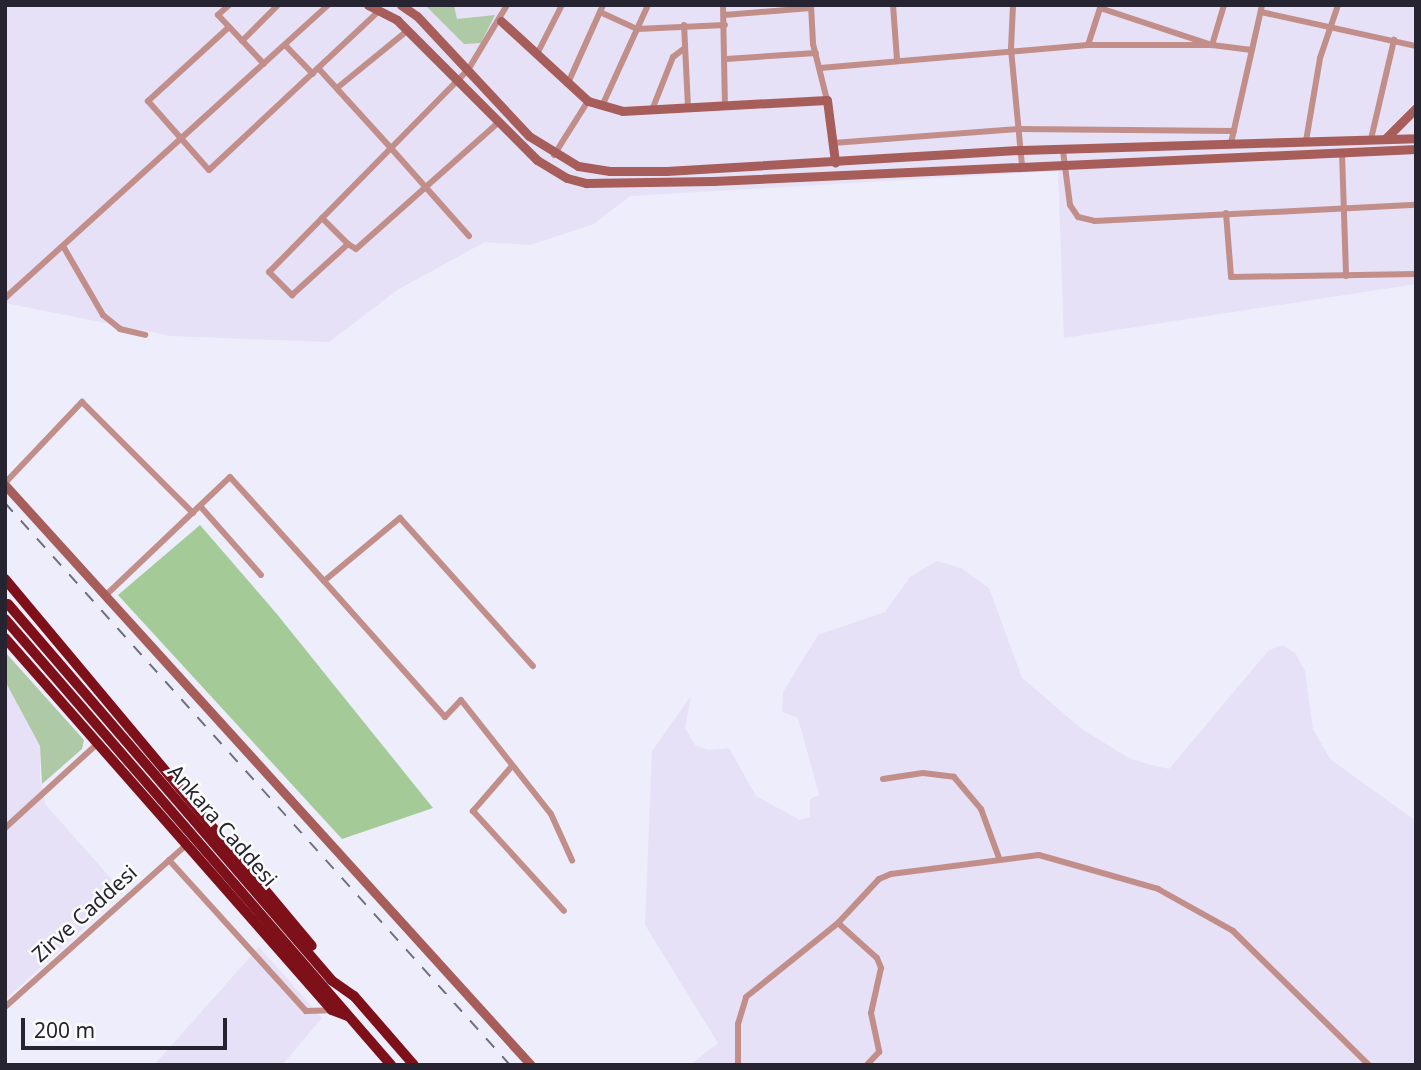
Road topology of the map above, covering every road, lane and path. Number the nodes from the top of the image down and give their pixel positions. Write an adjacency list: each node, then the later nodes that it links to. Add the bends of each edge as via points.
1 (229, 5): 24 (street, via 218,15)
2 (278, 5): 28 (street)
3 (328, 5): 29 (street)
4 (368, 5): 18 (street)
5 (401, 5): 43 (street)
6 (507, 5): 20 (street)
7 (562, 5): 37 (street)
8 (648, 5): 25 (street)
9 (723, 5): 19 (street)
10 (893, 5): 39 (street)
11 (1013, 5): 34 (street)
12 (1224, 5): 31 (street)
13 (1338, 5): 21 (street)
14 (811, 7): 19 (street); 36 (street)
15 (1100, 7): 30 (street); 31 (street)
16 (602, 9): 25 (street); 46 (street)
17 (1262, 9): 21 (street); 35 (street)
18 (380, 10): 26 (street); 42 (street)
19 (724, 15): 23 (street)
20 (501, 21): 37 (street); 43 (street)
21 (1332, 24): 27 (street); 62 (street, via 1320,58)
22 (684, 25): 23 (street); 25 (street); 33 (street)
23 (725, 25): 38 (street)
24 (229, 27): 28 (street); 58 (street, via 148,101)
25 (637, 29): 50 (street)
26 (408, 30): 45 (street); 47 (street)
27 (1394, 40): 32 (street); 60 (street)
28 (242, 41): 40 (street)
29 (285, 45): 40 (street); 44 (street)
30 (1088, 45): 31 (street); 34 (street)
31 (1212, 45): 35 (street)
32 (1416, 46)
33 (685, 48): 52 (street); 54 (street, via 673,57)
34 (1011, 49): 39 (street); 56 (street)
35 (1252, 50): 57 (street)
36 (816, 53): 38 (street); 41 (street)
37 (537, 54): 46 (street)
38 (726, 59): 51 (street)
39 (897, 60): 41 (street)
40 (264, 64): 58 (street)
41 (820, 68): 48 (street)
42 (319, 69): 44 (street); 47 (street)
43 (468, 70): 45 (street); 70 (street, via 529,136)
44 (313, 74): 58 (street, via 209,170)
45 (459, 82): 55 (street); 65 (street)
46 (568, 83): 49 (street)
47 (337, 88): 65 (street)
48 (827, 100): 51 (street); 63 (street)
49 (588, 101): 50 (street); 70 (street)
50 (602, 106): 54 (street)
51 (725, 106): 52 (street)
52 (688, 108): 54 (street)
53 (1416, 108): 61 (street)
54 (652, 110)
55 (498, 123): 73 (street, via 537,160 567,178 586,183); 74 (street)
56 (1019, 129): 57 (street); 63 (street); 67 (street)
57 (1234, 131): 64 (street)
58 (181, 138): 81 (street)
59 (1416, 138): 61 (street)
60 (1371, 139): 61 (street); 62 (street)
61 (1385, 139)
62 (1306, 141): 64 (street)
63 (832, 143): 71 (street)
64 (1231, 143): 68 (street)
65 (391, 148): 74 (street); 78 (street)
66 (1416, 149): 69 (street)
67 (1021, 150): 68 (street); 71 (street); 73 (street)
68 (1062, 151): 72 (street)
69 (1342, 153): 72 (street); 76 (street)
70 (554, 155): 71 (street, via 578,166 610,171)
71 (835, 162)
72 (1062, 164): 73 (street); 77 (street, via 1070,205 1078,217 1095,221)
73 (1022, 166)
74 (426, 187): 79 (street); 80 (street, via 356,249)
75 (1416, 205): 76 (street)
76 (1344, 208): 77 (street); 83 (street)
77 (1226, 213): 83 (street, via 1231,277)
78 (322, 218): 80 (street); 80 (street, via 269,272 292,295)
79 (469, 236)
80 (348, 244)
81 (63, 246): 84 (street); 85 (street, via 103,315 120,329)
82 (1416, 274): 83 (street)
83 (1346, 276)
84 (5, 298)
85 (145, 335)
86 (5, 484): 88 (street, via 82,402); 92 (street)
87 (200, 506): 88 (street); 89 (street); 91 (street, via 230,477)
88 (193, 513): 92 (street)
89 (261, 575)
90 (5, 579): 107 (highway)
91 (324, 581): 96 (street, via 400,517); 98 (street, via 445,717 461,700)
92 (106, 595): 113 (street)
93 (8, 604): 107 (highway, Ankara Caddesi, via 331,980)
94 (5, 619): 110 (highway, Ankara Caddesi)
95 (5, 638): 97 (highway)
96 (533, 666)
97 (97, 744): 100 (street); 101 (highway)
98 (512, 766): 104 (street, via 551,814); 105 (street, via 473,811)
99 (883, 779): 102 (street, via 923,773 954,777 981,809)
100 (5, 828)
101 (186, 845): 103 (street, Zirve Caddesi); 109 (highway)
102 (999, 858): 106 (street, via 891,874 864,891); 116 (street, via 1039,855 1158,889 1233,931)
103 (169, 860): 108 (street, Zirve Caddesi); 109 (street, via 306,1012)
104 (572, 860)
105 (564, 911)
106 (838, 923): 114 (street, via 746,997 738,1024); 115 (street, via 877,957 881,968 871,1013 879,1052)
107 (354, 996): 112 (highway, Ankara Caddesi)
108 (5, 1007)
109 (331, 1010): 110 (highway)
110 (348, 1016): 111 (highway, Ankara Caddesi)
111 (391, 1065)
112 (414, 1065)
113 (531, 1065)
114 (738, 1065)
115 (867, 1065)
116 (1369, 1065)

